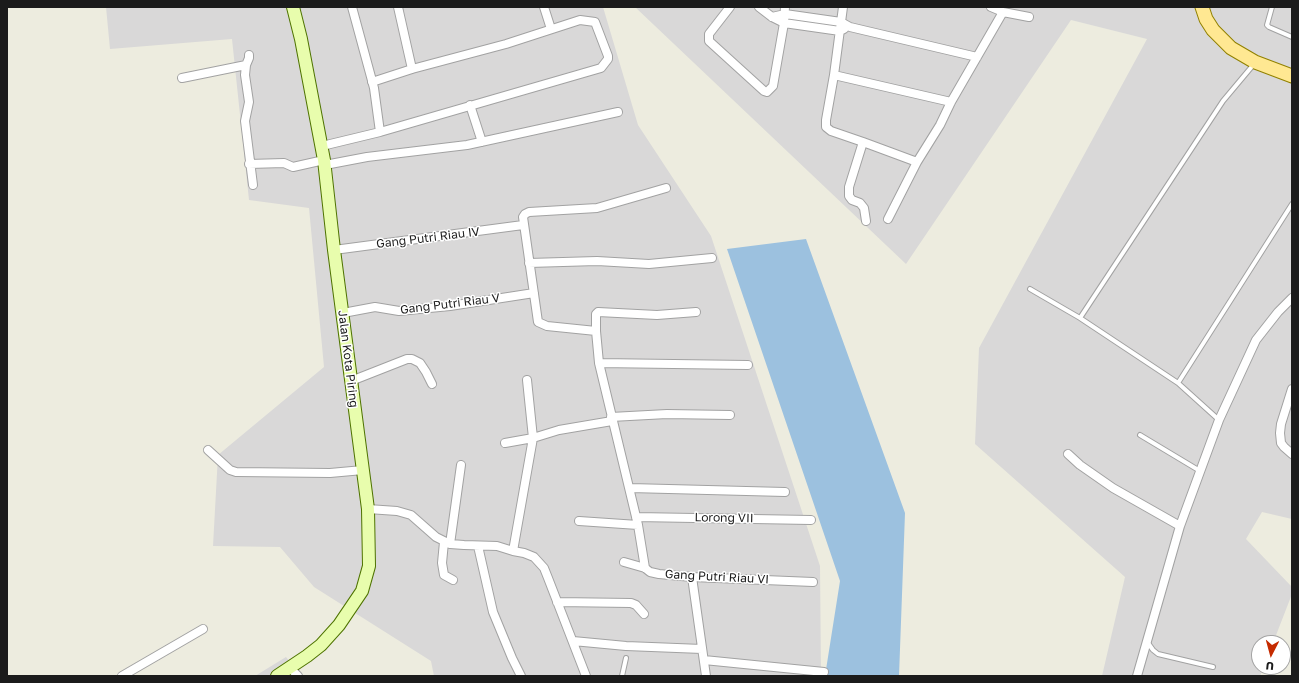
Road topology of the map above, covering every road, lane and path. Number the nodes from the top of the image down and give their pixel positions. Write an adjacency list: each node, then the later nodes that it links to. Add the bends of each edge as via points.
1 (293, 7): 36 (street, Jalan Kota Piring)
2 (352, 7): 29 (street)
3 (398, 7): 25 (street)
4 (544, 7): 18 (street)
5 (730, 7): 16 (street, via 709,34 709,41 767,92 773,86)
6 (759, 7): 13 (street)
7 (843, 7): 15 (street)
8 (991, 7): 12 (street)
9 (1202, 7): 23 (main road, via 1206,19 1221,38 1231,48)
10 (1272, 7): 20 (lane, via 1267,25)
11 (785, 10): 13 (street); 15 (street); 16 (street)
12 (1003, 12): 14 (street); 22 (street)
13 (772, 17): 16 (street)
14 (1029, 17)
15 (841, 22): 17 (street); 19 (street)
16 (784, 23): 19 (street)
17 (850, 27): 19 (street); 22 (street)
18 (551, 29): 25 (street); 31 (street, via 580,20 595,22 608,56 605,65)
19 (840, 30): 26 (street)
20 (1292, 37)
21 (249, 55): 24 (street)
22 (977, 57): 30 (street)
23 (1255, 62): 27 (main road); 54 (lane, via 1223,101)
24 (246, 65): 28 (street); 39 (street, via 249,102 245,121)
25 (412, 69): 29 (street)
26 (834, 75): 30 (street); 35 (street, via 826,127)
27 (1292, 76)
28 (182, 78)
29 (372, 82): 33 (street)
30 (951, 102): 37 (street)
31 (470, 105): 33 (street); 34 (street)
32 (618, 112): 34 (street)
33 (380, 132): 36 (street)
34 (482, 142): 38 (street)
35 (863, 142): 37 (street); 44 (street, via 849,187 849,196 864,208)
36 (322, 146): 38 (street, Jalan Kota Piring)
37 (917, 162): 43 (street)
38 (325, 163): 39 (street, via 293,167 284,163); 46 (street, Jalan Kota Piring)
39 (249, 164): 40 (street)
40 (253, 185)
41 (666, 188): 45 (street, via 597,208 529,212 523,217)
42 (1292, 204): 60 (lane)
43 (888, 219)
44 (866, 221)
45 (523, 225): 46 (street, Gang Putri Riau IV); 48 (street)
46 (334, 250): 53 (street, Jalan Kota Piring)
47 (712, 258): 48 (street, via 649,264 597,261)
48 (529, 263): 50 (street)
49 (1030, 289): 54 (lane)
50 (534, 293): 53 (street, Gang Putri Riau V, via 406,311 375,307); 55 (street, via 539,324)
51 (1292, 298): 65 (street, via 1256,340)
52 (696, 312): 55 (street, via 657,315 598,312)
53 (343, 313): 59 (street, Jalan Kota Piring)
54 (1080, 318): 60 (lane)
55 (596, 331): 56 (street)
56 (599, 363): 57 (street); 64 (street)
57 (748, 365)
58 (527, 380): 67 (street)
59 (351, 381): 61 (street, via 412,359 420,362); 73 (street, Jalan Kota Piring)
60 (1178, 383): 65 (lane)
61 (432, 384)
62 (1292, 389): 71 (street, via 1280,433 1281,443)
63 (730, 415): 64 (street, via 667,414)
64 (611, 419): 67 (street); 75 (street)
65 (1219, 420): 74 (street)
66 (1140, 435): 74 (lane)
67 (533, 438): 68 (street); 84 (street)
68 (505, 443)
69 (208, 450): 73 (street, via 230,470 236,472 330,473)
70 (1068, 454): 81 (street, via 1113,488)
71 (1292, 454)
72 (461, 465): 82 (street)
73 (363, 470): 77 (street, Jalan Kota Piring)
74 (1200, 471): 81 (street)
75 (630, 488): 76 (street); 80 (street)
76 (785, 492)
77 (368, 509): 82 (street, via 397,511 411,515 436,537); 99 (street, Jalan Kota Piring, via 369,566 362,591 339,625)
78 (811, 520): 80 (street, Lorong VII)
79 (579, 521): 80 (street, Lorong VII)
80 (637, 521): 86 (street)
81 (1180, 526): 94 (street)
82 (447, 543): 83 (street); 88 (street, via 442,563 444,575)
83 (478, 546): 84 (street, via 497,546); 103 (street, via 493,612)
84 (513, 551): 90 (street, via 534,557 544,568)
85 (624, 562): 86 (street, Gang Putri Riau VI)
86 (645, 568): 87 (street, Gang Putri Riau VI, via 659,574)
87 (692, 577): 89 (street, Gang Putri Riau VI); 95 (street)
88 (453, 580)
89 (813, 582)
90 (557, 602): 91 (street, via 631,603); 93 (street)
91 (644, 614)
92 (204, 629): 101 (street)
93 (573, 641): 95 (street); 104 (street)
94 (1147, 641): 98 (lane, via 1158,654); 107 (street)
95 (702, 649): 97 (street)
96 (626, 658): 105 (lane)
97 (704, 660): 100 (street); 106 (street)
98 (1213, 668)
99 (294, 672): 102 (street, Jalan Kota Piring)
100 (824, 672)
101 (122, 676)
102 (277, 676)
103 (521, 676)
104 (586, 676)
105 (622, 676)
106 (706, 676)
107 (1137, 676)

